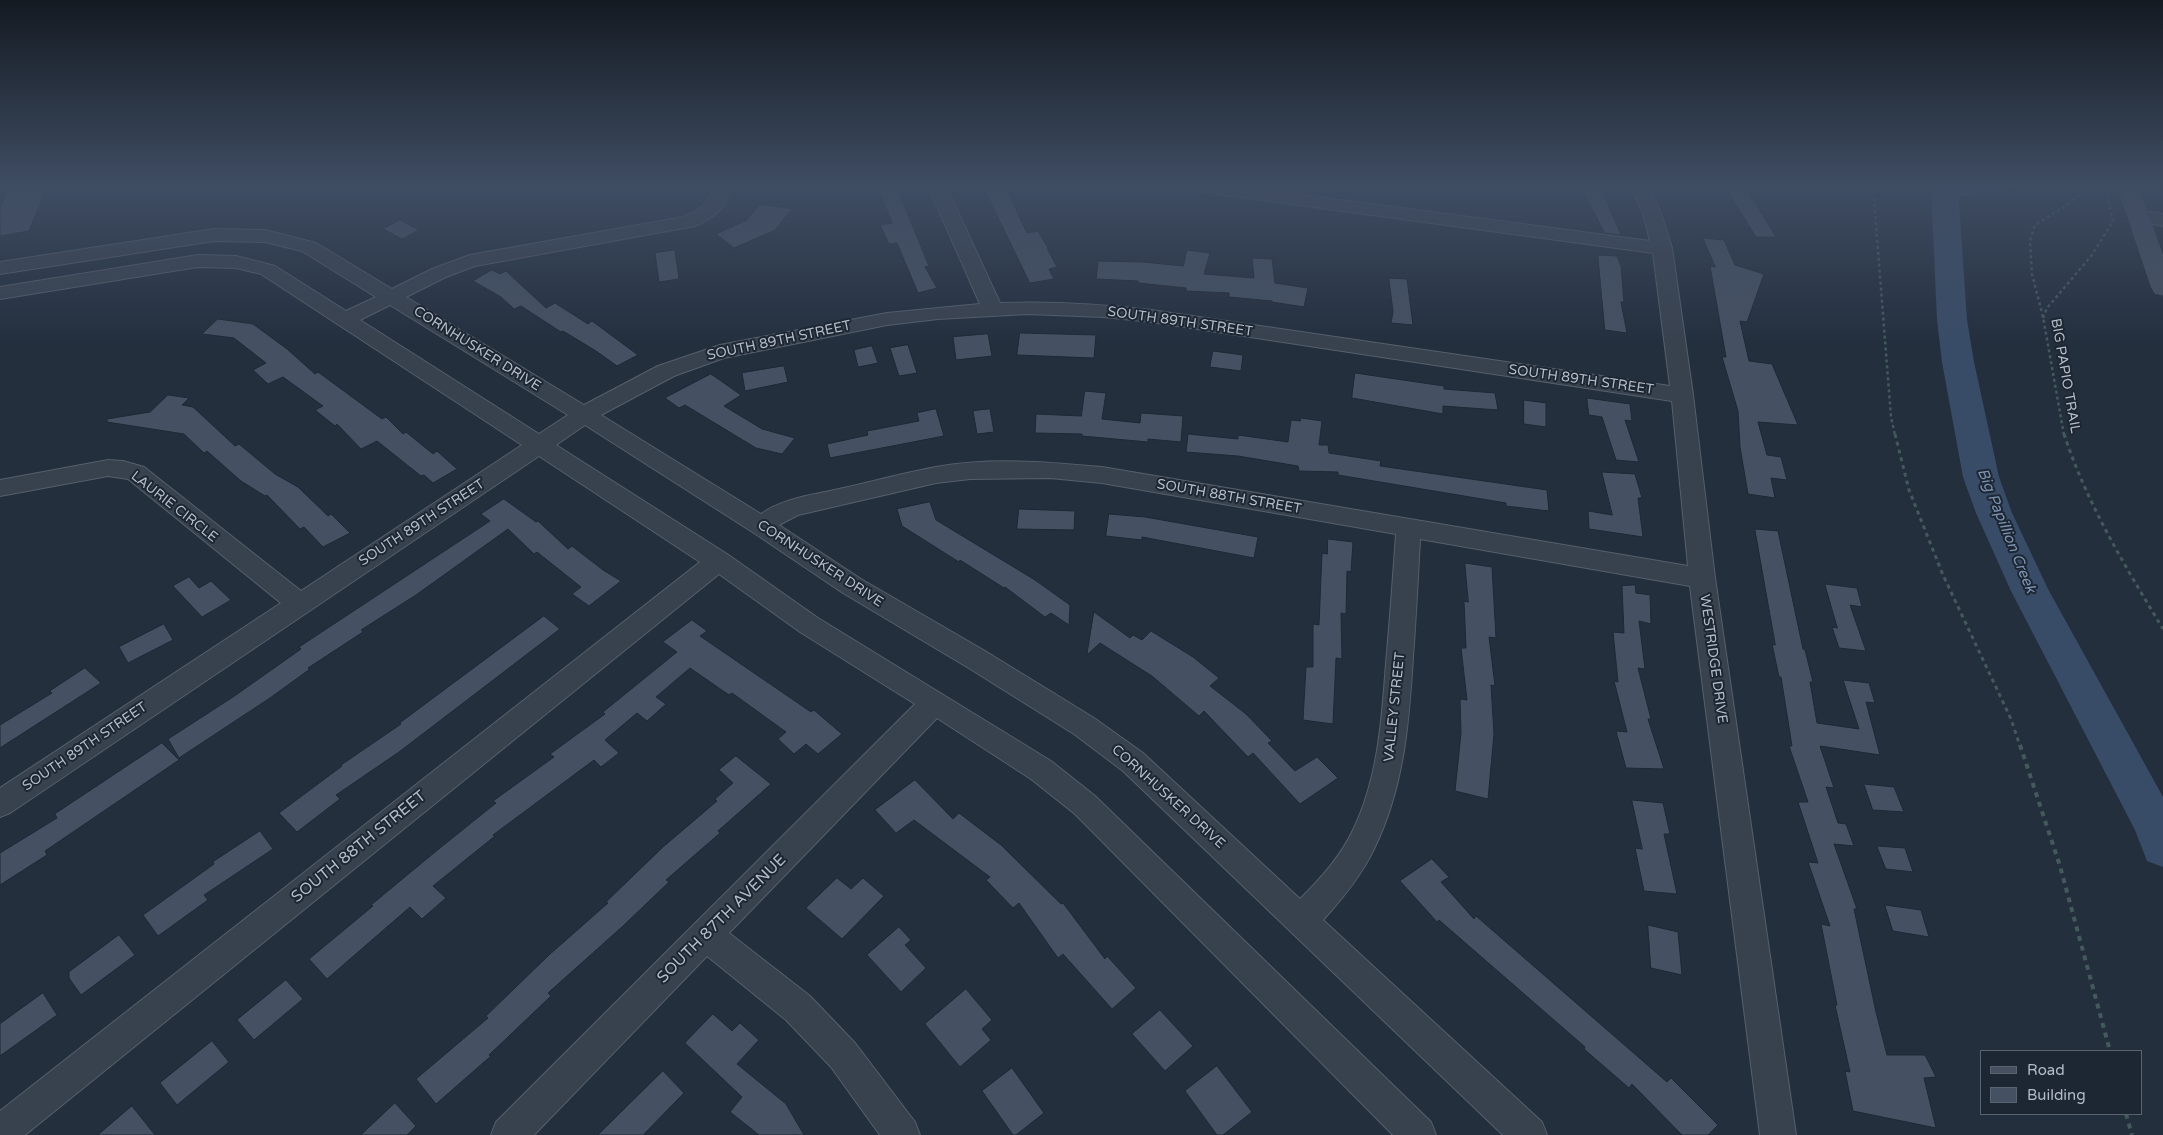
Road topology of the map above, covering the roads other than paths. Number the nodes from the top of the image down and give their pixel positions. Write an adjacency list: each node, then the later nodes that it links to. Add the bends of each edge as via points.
1 (180, 239): 9 (street, CORNHUSKER DRIVE)
2 (282, 239): 12 (street, CORNHUSKER DRIVE, via 309,247)
3 (595, 239): 12 (street, via 470,261)
4 (961, 239): 13 (street)
5 (1594, 239): 8 (street)
6 (1659, 239): 8 (street, WESTRIDGE DRIVE)
7 (2146, 239): 10 (main road)
8 (1662, 248): 15 (street, WESTRIDGE DRIVE)
9 (0, 268)
10 (2163, 288)
11 (0, 293): 14 (street, via 176,263 225,261 247,263 268,270)
12 (391, 296): 14 (street); 16 (street, CORNHUSKER DRIVE)
13 (992, 309): 15 (street, SOUTH 89TH STREET, via 1064,308 1151,316); 16 (street, SOUTH 89TH STREET, via 887,319 720,352 649,379)
14 (347, 320): 17 (street)
15 (1682, 395): 22 (street, WESTRIDGE DRIVE)
16 (585, 415): 17 (street, SOUTH 89TH STREET); 19 (street, CORNHUSKER DRIVE)
17 (541, 445): 21 (street); 23 (street, SOUTH 89TH STREET)
18 (0, 488): 23 (street, LAURIE CIRCLE, via 108,468 136,473)
19 (761, 526): 20 (street, SOUTH 88TH STREET, via 793,508 936,476 999,469 1102,475); 26 (street, CORNHUSKER DRIVE, via 852,586 1084,726 1133,762)
20 (1409, 528): 22 (street, SOUTH 88TH STREET); 26 (street, VALLEY STREET, via 1396,724 1382,793 1370,828 1350,865)
21 (718, 561): 24 (street, via 809,625); 28 (street, SOUTH 88TH STREET)
22 (1702, 578): 33 (street, WESTRIDGE DRIVE)
23 (300, 604): 25 (street, SOUTH 89TH STREET)
24 (935, 702): 27 (street, SOUTH 87TH AVENUE); 31 (street, via 1041,770 1085,805)
25 (0, 804)
26 (1301, 920): 32 (street, CORNHUSKER DRIVE)
27 (706, 935): 29 (street, SOUTH 87TH AVENUE); 30 (street, via 798,1008 843,1055)
28 (0, 1133)
29 (508, 1135)
30 (902, 1135)
31 (1418, 1135)
32 (1529, 1135)
33 (1778, 1135)

